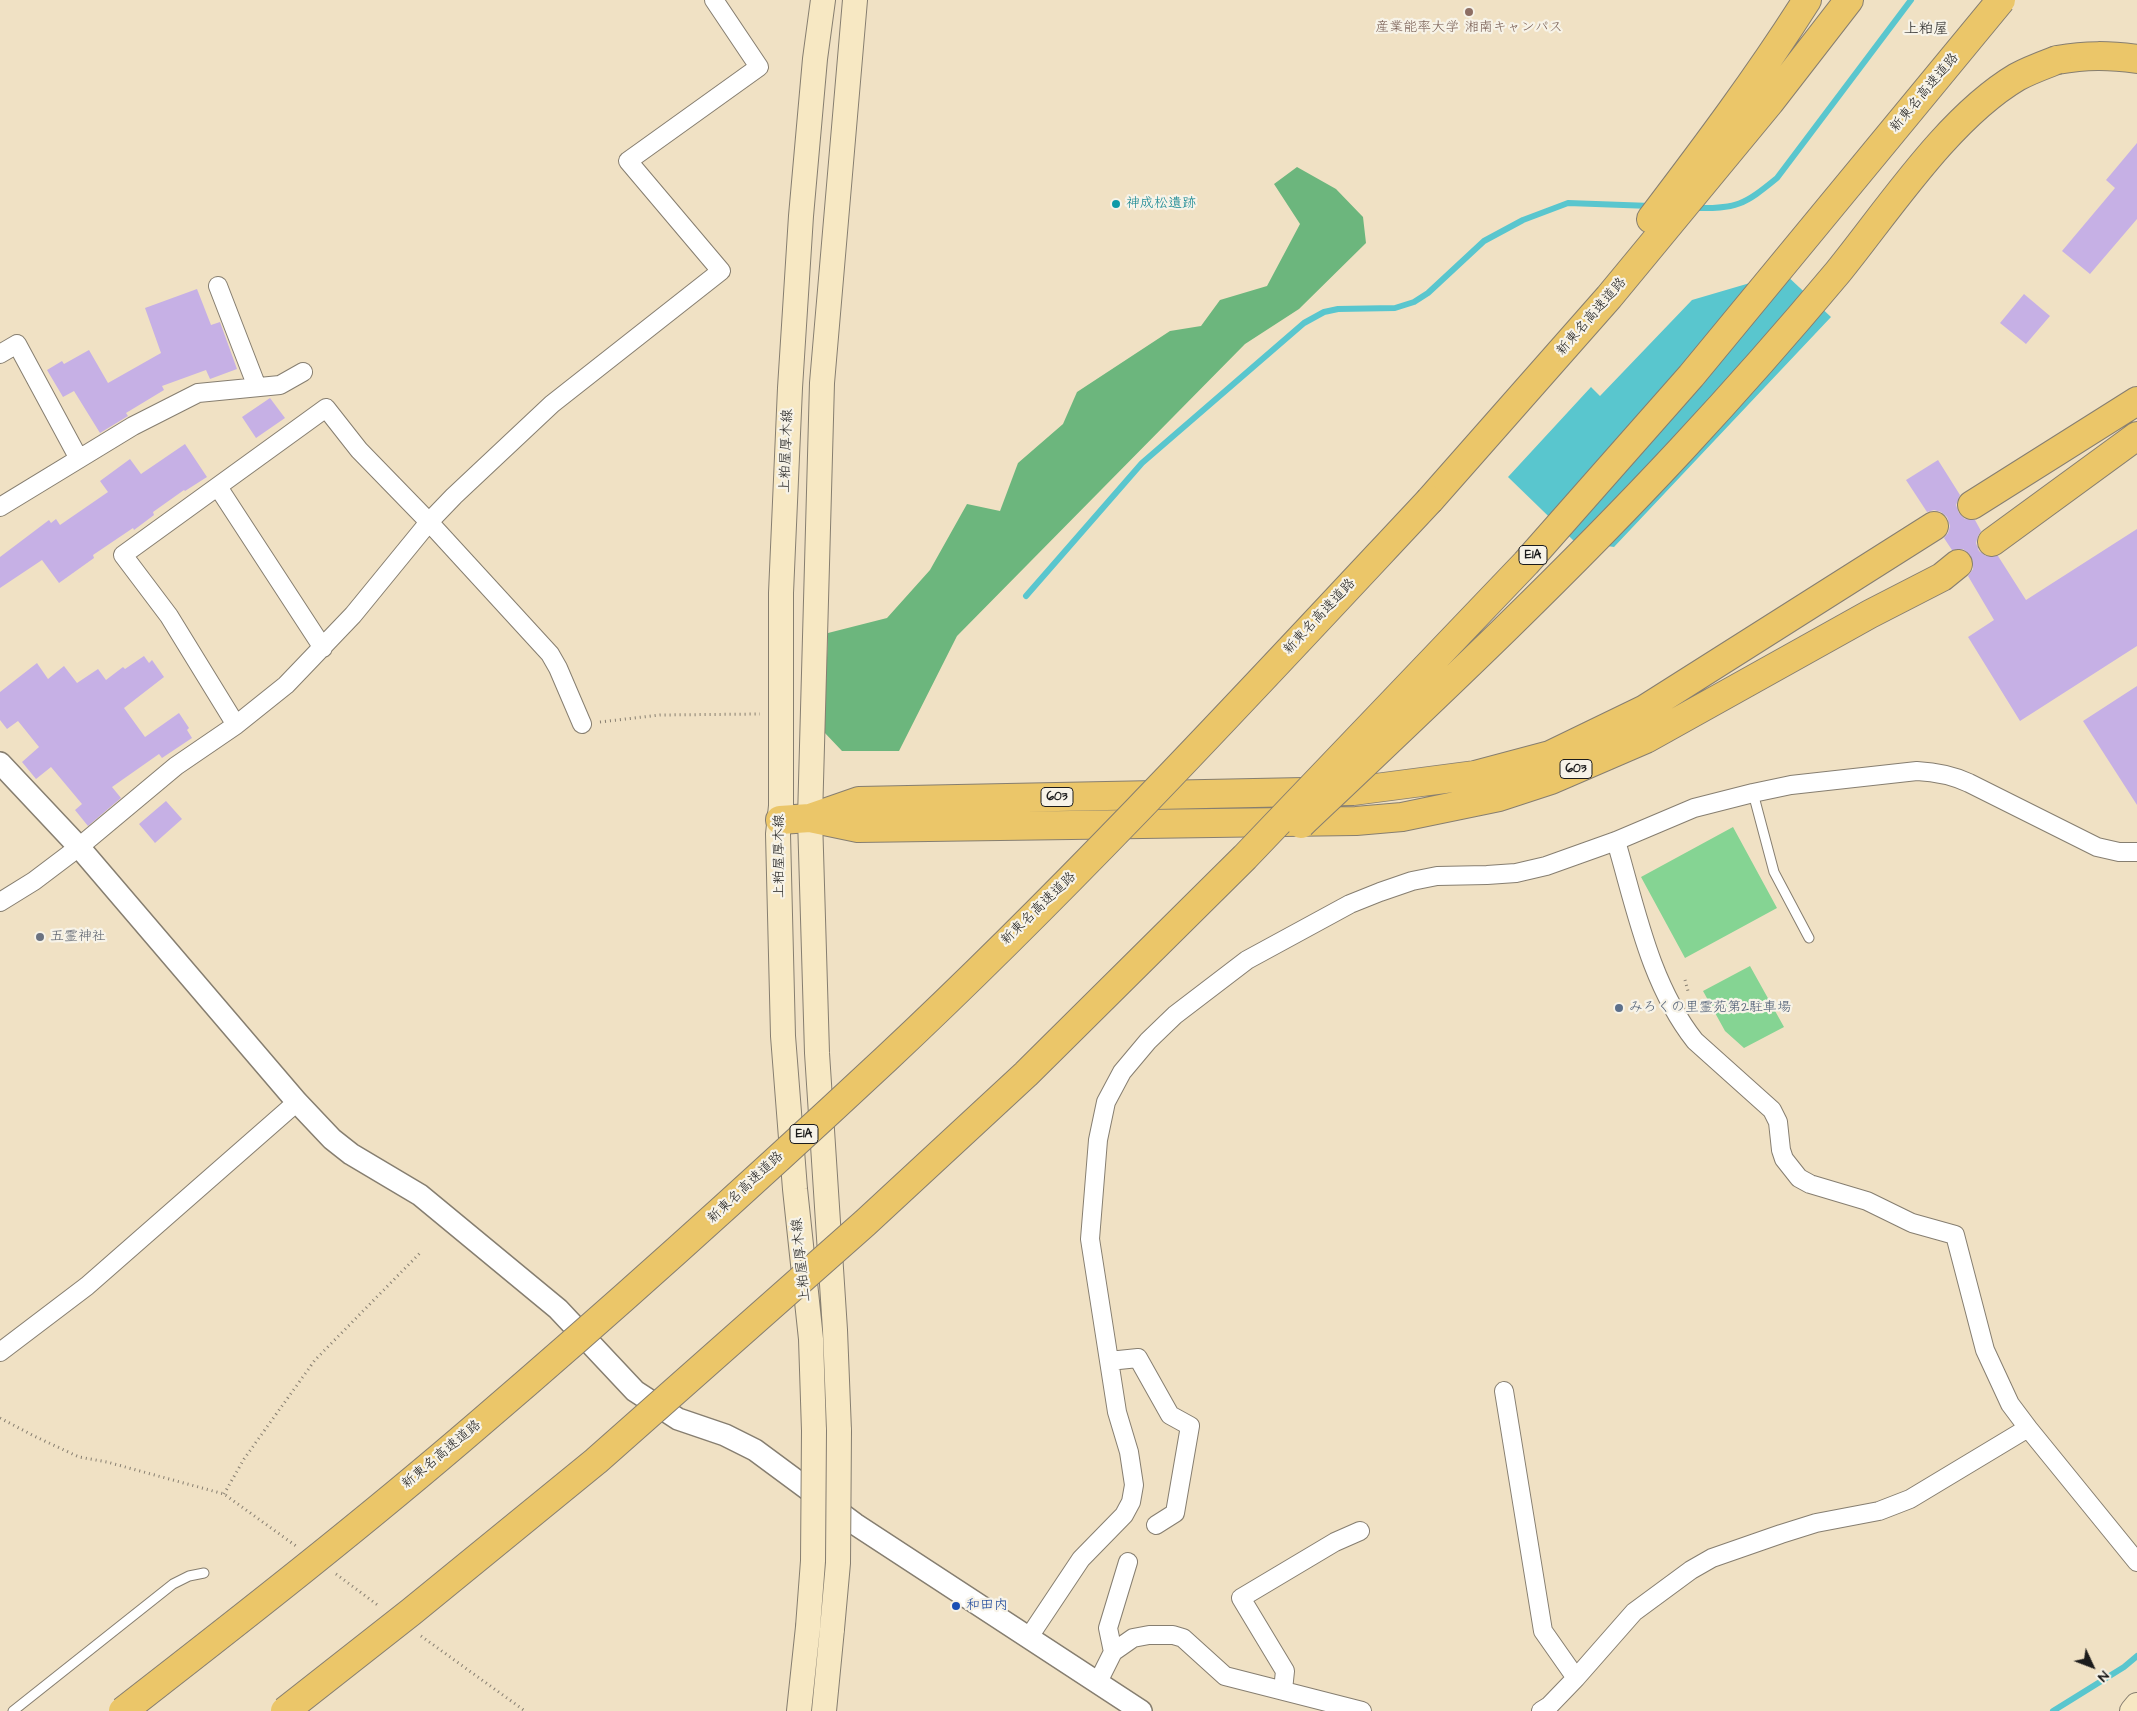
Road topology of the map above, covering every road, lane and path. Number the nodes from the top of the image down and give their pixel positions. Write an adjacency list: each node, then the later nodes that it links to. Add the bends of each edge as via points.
1 (714, 0): 19 (street, via 759,67 628,161 721,271 552,404)
2 (823, 0): 30 (main road, 上粕屋厚木線, via 801,216 790,388 781,593)
3 (855, 0): 29 (main road, 上粕屋厚木線, via 822,383)
4 (1807, 0): 16 (highway, via 1718,131 1579,314)
5 (1849, 0): 16 (highway, 新東名高速道路 / E1A, via 1770,102 1609,297)
6 (2001, 0): 36 (highway, 新東名高速道路 / E1A, bridge, via 1691,376 1526,563 1245,857)
7 (2137, 59): 36 (highway, bridge, via 2105,54 2057,60 2017,77 1966,118 1937,148 1762,361 1601,535 1515,621 1195,924)
8 (218, 286): 11 (street)
9 (0, 354): 14 (street, via 17,344)
10 (303, 372): 11 (street, via 280,385)
11 (257, 388): 14 (street, via 198,393 133,426)
12 (2137, 401): 17 (highway)
13 (2137, 436): 21 (highway)
14 (80, 459): 18 (street)
15 (218, 487): 19 (street, via 326,408 359,450); 23 (street); 26 (street, via 123,555 169,616)
16 (1430, 500): 61 (highway, 新東名高速道路 / E1A, bridge, via 1102,847 882,1063 683,1246 478,1426 274,1593)
17 (1972, 505)
18 (0, 508)
19 (428, 522): 23 (street); 25 (street, via 550,654)
20 (1934, 526): 29 (highway, 603, via 1645,709 1550,755 1475,775 1353,791 858,801)
21 (1992, 542)
22 (1958, 564): 29 (highway, 603, via 1942,577 1646,739 1551,780 1499,797 1402,817 1356,821 858,828)
23 (323, 648): 26 (street, via 286,685)
24 (762, 714): 25 (path, via 660,715)
25 (582, 724)
26 (236, 725): 32 (street, via 176,766)
27 (0, 763): 32 (street)
28 (1753, 793): 31 (street, via 1694,808); 33 (street, via 1917,771 1935,772 1969,783 2097,847); 35 (lane, via 1774,872)
29 (810, 818): 30 (highway, 603); 65 (main road, 上粕屋厚木線, bridge, via 817,1053 839,1430 838,1563)
30 (780, 820): 64 (main road, 上粕屋厚木線, bridge, via 783,1036 811,1339 814,1431 812,1561)
31 (1616, 841): 40 (street, via 1546,866 1486,876 1437,876 1412,881 1350,904 1247,960 1190,1002 1148,1041 1122,1072 1106,1102 1098,1140 1090,1239); 43 (street, via 1648,952 1686,1029 1695,1041 1772,1110 1778,1122 1784,1159 1799,1178 1874,1204 1912,1223 1955,1235 1986,1350 2010,1404)
32 (79, 847): 34 (street); 37 (street)
33 (2137, 852)
34 (0, 902)
35 (1809, 938)
36 (1026, 1074): 62 (highway, 新東名高速道路 / E1A, bridge, via 865,1223 596,1461)
37 (297, 1102): 39 (street, via 86,1286); 54 (street, via 351,1154 420,1195 558,1309 635,1391 678,1419 725,1435 755,1450 855,1524)
38 (420, 1252): 44 (path, via 315,1360 244,1460)
39 (0, 1352)
40 (1108, 1362): 45 (street, via 1138,1358 1170,1415 1190,1426 1175,1513); 54 (street, via 1117,1412 1129,1452 1134,1484 1131,1502 1124,1515 1081,1559)
41 (1504, 1392): 56 (street, via 1543,1631)
42 (0, 1418): 44 (path, via 79,1457)
43 (2028, 1428): 49 (street); 56 (street, via 1910,1499 1879,1511 1816,1523 1712,1558 1634,1612)
44 (224, 1494): 47 (path)
45 (1156, 1525)
46 (1360, 1531): 58 (street, via 1242,1598 1285,1671)
47 (303, 1551)
48 (1128, 1562): 55 (street, via 1108,1628)
49 (2137, 1562)
50 (204, 1573): 60 (lane, via 173,1584)
51 (335, 1574): 52 (path)
52 (382, 1608)
53 (414, 1631): 63 (path)
54 (1030, 1637): 57 (street)
55 (1113, 1652): 57 (street); 58 (street, via 1133,1638 1173,1635 1183,1638 1225,1676)
56 (1576, 1678): 68 (street)
57 (1098, 1682): 66 (street)
58 (1283, 1690): 67 (street)
59 (2137, 1705): 69 (main road)
60 (13, 1711)
61 (123, 1711)
62 (285, 1711)
63 (525, 1711)
64 (799, 1711)
65 (824, 1711)
66 (1141, 1711)
67 (1362, 1711)
68 (1541, 1711)
69 (2132, 1711)

